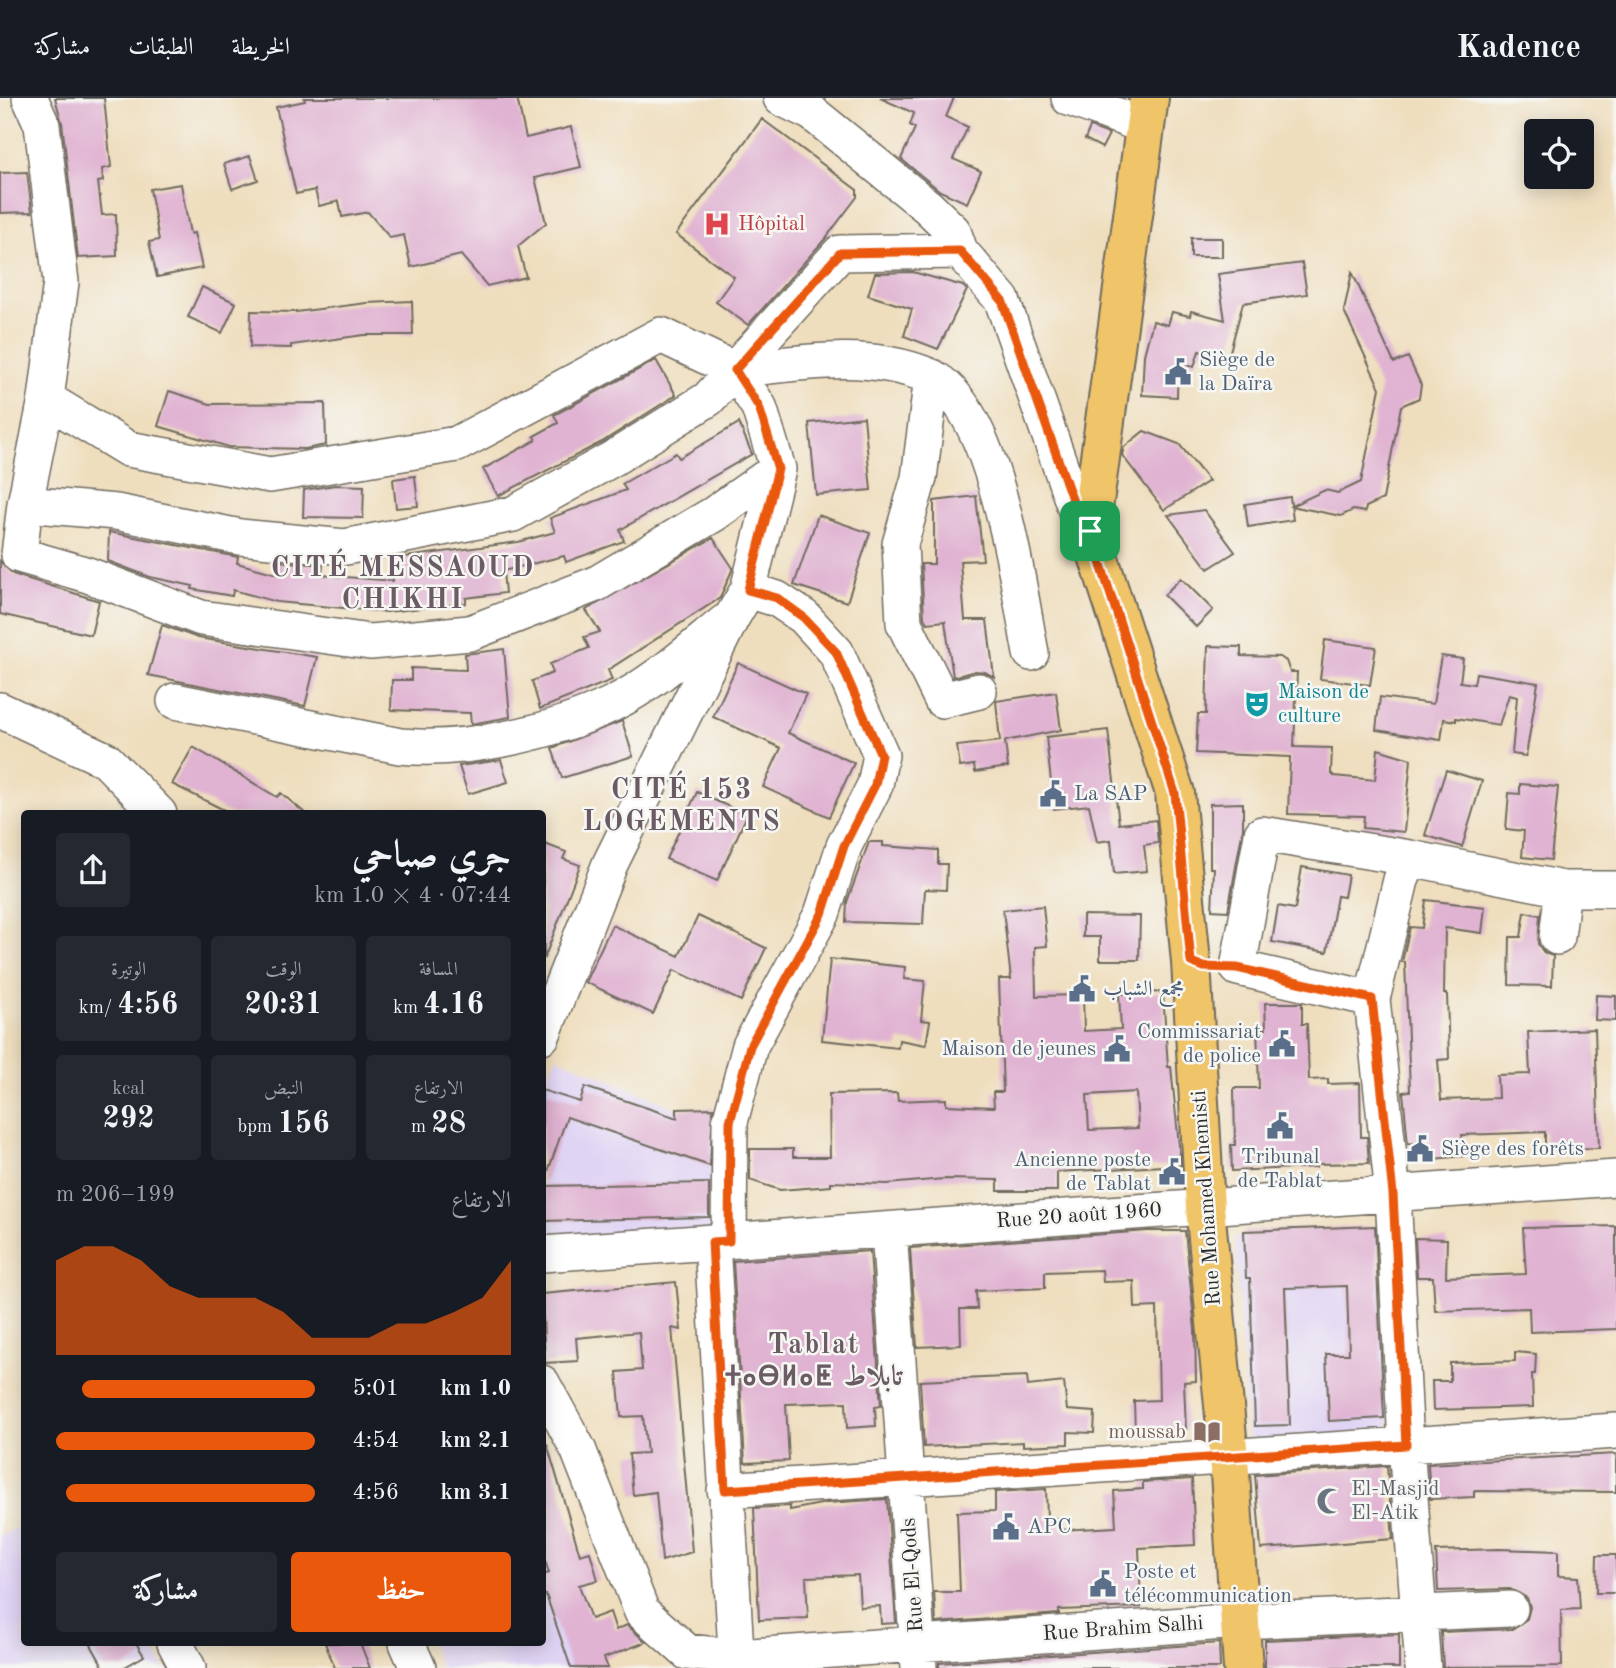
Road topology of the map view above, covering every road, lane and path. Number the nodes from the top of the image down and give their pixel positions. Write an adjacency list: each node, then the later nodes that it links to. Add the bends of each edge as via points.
1 (30, 98): 8 (street, via 41,125 61,282)
2 (781, 98): 5 (street, via 812,113 928,207 953,231)
3 (1069, 98): 4 (street)
4 (1147, 112): 11 (main road)
5 (960, 251): 6 (street, via 840,253); 11 (street, via 1002,300 1079,519)
6 (735, 370): 7 (street, via 864,360); 8 (street, via 661,335 457,444 270,475 128,449); 9 (street, via 759,407); 10 (street, via 708,399 513,514 345,547 240,537 117,512)
7 (932, 377): 13 (street, via 955,395 995,477); 14 (street, via 919,478 900,544 904,623 942,700)
8 (46, 399): 10 (street)
9 (778, 469): 10 (street, via 714,514 596,584 470,633 370,642 201,618 89,575 19,555); 12 (street)
10 (25, 504)
11 (1090, 531): 22 (main road, Rue Mohamed Khemisti, via 1175,793)
12 (740, 604): 15 (street, via 655,677 612,704 539,730 436,750); 25 (street, via 610,864); 30 (street, via 777,598 803,617 836,652 881,755 875,785 844,846 822,914 750,1046 730,1122)
13 (1031, 653)
14 (979, 691)
15 (175, 701)
16 (0, 710): 17 (street, via 106,760)
17 (155, 810)
18 (1410, 858): 19 (street); 23 (street, via 1262,834); 24 (street)
19 (1563, 889): 20 (street); 21 (street)
20 (1616, 889)
21 (1557, 937)
22 (1191, 962): 23 (street); 28 (main road, Rue Mohamed Khemisti)
23 (1237, 968): 24 (street)
24 (1372, 999): 27 (street)
25 (546, 1026)
26 (1616, 1178): 27 (street, Rue 20 août 1960)
27 (1393, 1194): 28 (street, Rue 20 août 1960); 34 (street)
28 (1205, 1208): 29 (street, Rue 20 août 1960); 35 (main road, Rue Mohamed Khemisti)
29 (889, 1230): 30 (street, Rue 20 août 1960); 36 (street, Rue El-Qods)
30 (721, 1241): 31 (street, Rue 20 août 1960); 37 (street)
31 (546, 1254)
32 (546, 1390): 44 (street, Rue Brahim Salhi, via 578,1449 642,1612 687,1652)
33 (1616, 1431): 34 (street)
34 (1406, 1445): 35 (street); 39 (street)
35 (1229, 1458): 36 (street); 40 (main road, Rue Mohamed Khemisti)
36 (906, 1480): 37 (street); 43 (street, Rue El-Qods)
37 (725, 1490): 44 (street)
38 (1510, 1609): 39 (street, Rue Brahim Salhi)
39 (1421, 1613): 40 (street, Rue Brahim Salhi); 48 (street)
40 (1240, 1620): 43 (street, Rue Brahim Salhi); 47 (main road, Rue Mohamed Khemisti)
41 (177, 1646): 45 (street)
42 (408, 1646): 46 (street)
43 (918, 1655): 44 (street, Rue Brahim Salhi)
44 (736, 1662)
45 (188, 1668)
46 (418, 1668)
47 (1243, 1668)
48 (1423, 1668)

